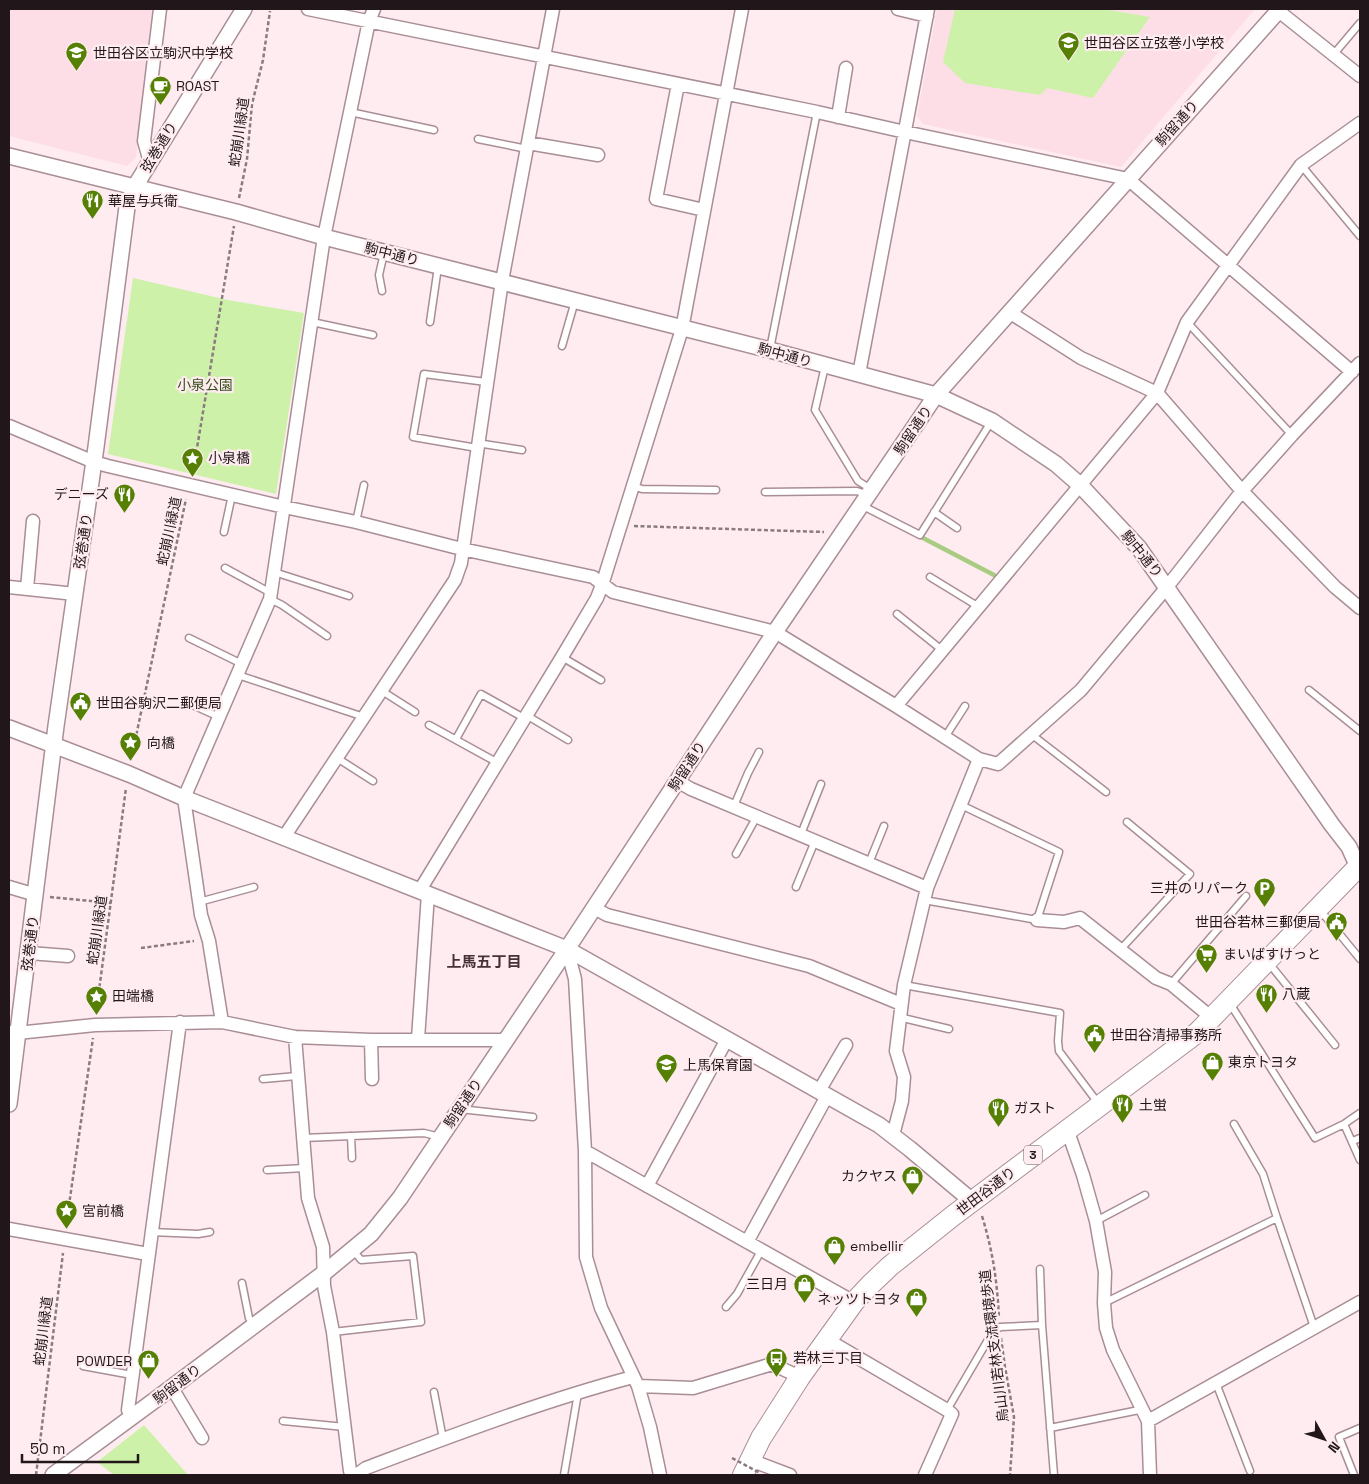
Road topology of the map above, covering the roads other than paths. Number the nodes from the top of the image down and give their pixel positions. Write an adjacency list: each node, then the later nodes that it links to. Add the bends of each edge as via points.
1 (160, 9): 27 (street, via 144,141)
2 (244, 9): 27 (street, 弦巻通り)
3 (308, 9): 9 (street)
4 (553, 9): 12 (street)
5 (742, 9): 16 (street)
6 (898, 9): 8 (street)
7 (1278, 9): 11 (street); 29 (street, 駒留通り)
8 (927, 12): 22 (street)
9 (371, 15): 12 (street); 17 (street)
10 (1360, 23): 11 (lane)
11 (1333, 55): 14 (street)
12 (544, 57): 15 (street); 24 (street)
13 (846, 68): 19 (street)
14 (1360, 76)
15 (678, 84): 16 (street); 31 (street, via 656,199)
16 (726, 95): 18 (street); 31 (street)
17 (350, 112): 21 (lane); 33 (street)
18 (817, 112): 19 (street); 47 (lane)
19 (838, 117): 22 (street)
20 (1360, 123): 28 (street)
21 (434, 130)
22 (905, 132): 29 (street); 50 (street)
23 (478, 139): 24 (lane)
24 (528, 146): 25 (street); 37 (street)
25 (598, 155)
26 (9, 156): 30 (street, 駒中通り)
27 (150, 162): 30 (street, 弦巻通り)
28 (1301, 165): 32 (lane); 36 (street)
29 (1128, 178): 36 (street); 40 (street, 駒留通り)
30 (134, 188): 33 (street, 駒中通り); 59 (street, 弦巻通り, via 127,206)
31 (704, 210): 44 (street)
32 (1360, 236)
33 (324, 237): 34 (street, 駒中通り); 41 (street)
34 (385, 252): 35 (street, 駒中通り); 38 (lane, via 379,275)
35 (438, 265): 37 (street, 駒中通り); 42 (lane)
36 (1228, 265): 43 (street); 49 (street)
37 (502, 281): 39 (street, 駒中通り); 51 (street)
38 (382, 291)
39 (575, 301): 44 (street, 駒中通り); 46 (lane)
40 (1009, 312): 52 (street, via 1081,358); 53 (street, 駒留通り)
41 (312, 322): 45 (lane); 68 (street)
42 (430, 322)
43 (1187, 322): 52 (street); 56 (lane)
44 (682, 329): 47 (street, 駒中通り); 62 (street)
45 (373, 335)
46 (562, 346)
47 (770, 350): 48 (street, 駒中通り)
48 (825, 366): 50 (street, 駒中通り); 67 (lane, via 815,410)
49 (1356, 367): 56 (street)
50 (859, 374): 53 (street, 駒中通り)
51 (486, 382): 57 (street); 57 (lane, via 424,374 413,437)
52 (1157, 393): 61 (street); 64 (street)
53 (936, 395): 54 (street, 駒中通り); 67 (street, 駒留通り)
54 (992, 421): 61 (street, 駒中通り, via 1038,450); 69 (lane)
55 (9, 426): 59 (street)
56 (1292, 435): 64 (street)
57 (477, 446): 58 (lane); 74 (street)
58 (522, 450)
59 (94, 462): 66 (street); 82 (street, 弦巻通り)
60 (364, 485): 71 (lane)
61 (1080, 485): 80 (street, 駒中通り, via 1139,548); 85 (street)
62 (633, 486): 63 (lane, via 642,489); 78 (street)
63 (716, 490)
64 (1242, 491): 80 (street); 86 (street, via 1335,587)
65 (765, 492): 67 (lane, via 857,491)
66 (232, 495): 68 (street); 73 (lane)
67 (867, 497): 69 (lane, via 920,535); 88 (street, 駒留通り)
68 (284, 507): 71 (street); 76 (street)
69 (934, 512): 72 (lane)
70 (33, 521): 81 (street)
71 (356, 522): 74 (street)
72 (957, 528)
73 (224, 532)
74 (462, 549): 78 (street, via 593,577); 96 (street, via 455,580)
75 (225, 568): 83 (lane)
76 (274, 572): 83 (street); 84 (lane)
77 (930, 577): 85 (lane)
78 (602, 585): 88 (street, via 613,592); 92 (street)
79 (9, 587): 81 (street)
80 (1167, 587): 107 (street, via 1081,690); 131 (street, 駒中通り)
81 (26, 589): 82 (street)
82 (75, 594): 111 (street, 弦巻通り)
83 (271, 596): 89 (lane); 93 (street)
84 (349, 596)
85 (979, 607): 91 (street)
86 (1360, 608)
87 (897, 614): 91 (lane)
88 (775, 632): 98 (street); 117 (street, 駒留通り)
89 (327, 636)
90 (189, 638): 93 (lane)
91 (942, 650): 98 (street)
92 (562, 657): 94 (lane); 101 (street)
93 (240, 669): 102 (street); 103 (lane)
94 (601, 680)
95 (1309, 690): 106 (lane)
96 (382, 691): 100 (lane); 103 (street)
97 (186, 702): 102 (lane)
98 (896, 706): 108 (street)
99 (965, 706): 108 (lane)
100 (415, 712)
101 (525, 716): 109 (lane, via 481,694); 110 (lane); 115 (street)
102 (219, 717): 120 (street)
103 (365, 717): 113 (street)
104 (429, 725): 109 (lane)
105 (9, 728): 111 (street)
106 (1360, 731)
107 (1031, 734): 114 (street, via 998,764); 119 (lane)
108 (945, 737): 114 (street)
109 (456, 739): 115 (lane)
110 (568, 740)
111 (54, 746): 120 (street); 137 (street, 弦巻通り)
112 (759, 752): 122 (lane)
113 (337, 758): 116 (lane); 127 (street)
114 (980, 759): 121 (street)
115 (498, 763): 135 (street)
116 (373, 780)
117 (678, 781): 122 (street); 140 (street, 駒留通り)
118 (821, 784): 126 (lane)
119 (1106, 792)
120 (184, 798): 127 (street); 139 (street)
121 (961, 804): 136 (street); 142 (lane, via 1060,852)
122 (734, 806): 123 (street)
123 (757, 816): 126 (street); 129 (lane)
124 (1127, 822): 144 (lane, via 1190,874)
125 (884, 826): 130 (lane)
126 (801, 834): 128 (street)
127 (284, 837): 135 (street)
128 (815, 840): 130 (street); 134 (lane)
129 (736, 854)
130 (869, 863): 136 (street)
131 (1360, 868): 141 (main road, 世田谷通り / 3)
132 (9, 887): 137 (street)
133 (254, 887): 139 (lane)
134 (796, 887)
135 (424, 892): 143 (street); 160 (street)
136 (926, 894): 142 (lane); 150 (street)
137 (36, 895): 145 (street, 弦巻通り)
138 (1246, 896): 149 (lane)
139 (199, 902): 156 (street)
140 (594, 908): 143 (street, 駒留通り); 152 (street, via 606,915 809,966)
141 (1319, 908): 147 (lane); 148 (main road, 世田谷通り / 3)
142 (1037, 920): 144 (street, via 1064,922 1080,918)
143 (567, 950): 162 (street, 駒留通り); 163 (street); 184 (street, via 575,979)
144 (1120, 950): 149 (street, via 1156,978)
145 (29, 953): 146 (street); 158 (street, 弦巻通り)
146 (68, 956)
147 (1360, 959)
148 (1267, 962): 151 (main road, 世田谷通り / 3); 165 (lane)
149 (1171, 984): 154 (street)
150 (904, 985): 152 (street); 171 (lane, via 1060,1014 1059,1051)
151 (1228, 1001): 154 (main road, 世田谷通り / 3); 176 (lane, via 1314,1138)
152 (901, 1004): 153 (street)
153 (899, 1017): 157 (lane); 178 (street, via 896,1050 904,1077)
154 (1212, 1018): 171 (main road, 世田谷通り / 3)
155 (180, 1022): 156 (street); 158 (street, via 95,1025); 195 (street)
156 (222, 1022): 159 (street)
157 (949, 1029)
158 (13, 1033): 170 (street, 弦巻通り)
159 (295, 1037): 161 (street); 166 (street)
160 (418, 1039): 161 (street); 162 (street)
161 (371, 1040): 168 (street)
162 (505, 1040): 172 (street, 駒留通り)
163 (726, 1040): 169 (street); 189 (street)
164 (846, 1045): 169 (street)
165 (1334, 1045)
166 (297, 1076): 167 (lane); 181 (street)
167 (263, 1079)
168 (372, 1079)
169 (823, 1093): 178 (street); 197 (street)
170 (9, 1104)
171 (1100, 1106): 177 (main road, 世田谷通り / 3)
172 (459, 1109): 174 (lane); 180 (street, 駒留通り)
173 (1360, 1113): 176 (lane)
174 (533, 1118)
175 (1234, 1124): 192 (lane, via 1262,1174)
176 (1344, 1124): 183 (lane)
177 (1067, 1129): 191 (main road, 世田谷通り / 3); 193 (street)
178 (893, 1135): 191 (street)
179 (351, 1136): 180 (lane, via 424,1133); 181 (lane); 185 (lane)
180 (440, 1137): 198 (street, 駒留通り, via 400,1198 371,1234)
181 (303, 1138): 187 (street)
182 (1360, 1138): 183 (lane)
183 (1353, 1141): 186 (lane)
184 (585, 1151): 189 (street); 216 (street, via 586,1257 601,1308)
185 (352, 1158)
186 (1360, 1160)
187 (305, 1168): 188 (lane); 202 (street, via 308,1198 322,1247)
188 (267, 1170)
189 (647, 1186): 197 (street)
190 (1146, 1195): 193 (lane)
191 (977, 1209): 204 (main road, 世田谷通り / 3, via 890,1266)
192 (1277, 1218): 206 (lane); 210 (lane)
193 (1096, 1222): 206 (street, via 1105,1272)
194 (9, 1229): 200 (street)
195 (151, 1232): 196 (lane); 200 (street)
196 (210, 1232)
197 (747, 1242): 199 (street)
198 (352, 1249): 202 (street, 駒留通り); 211 (lane, via 361,1260 413,1256 421,1322)
199 (761, 1250): 204 (street); 207 (lane, via 737,1294)
200 (148, 1254): 214 (street)
201 (1040, 1268): 208 (lane)
202 (324, 1273): 209 (street, 駒留通り); 211 (street)
203 (242, 1283): 209 (lane, via 249,1318)
204 (854, 1302): 212 (main road, 世田谷通り / 3)
205 (1360, 1302): 210 (street)
206 (1104, 1303): 222 (street, via 1106,1328 1114,1350)
207 (726, 1307)
208 (1042, 1325): 221 (lane, via 1000,1327 992,1333); 226 (lane)
209 (254, 1326): 218 (street, 駒留通り)
210 (1314, 1327): 217 (street)
211 (333, 1332): 225 (street)
212 (826, 1339): 215 (main road, 世田谷通り / 3); 221 (street)
213 (84, 1366): 214 (lane)
214 (132, 1375): 223 (street, via 128,1410)
215 (800, 1377): 216 (street, via 772,1364 694,1388); 230 (main road, 世田谷通り / 3)
216 (636, 1382): 220 (street); 236 (street)
217 (1216, 1383): 222 (street); 231 (lane)
218 (172, 1388): 223 (street, 駒留通り); 228 (street)
219 (434, 1392): 229 (lane)
220 (578, 1392): 229 (street); 235 (lane)
221 (947, 1410): 238 (street, via 952,1414)
222 (1146, 1415): 226 (lane); 240 (street)
223 (133, 1417): 233 (street, 駒留通り)
224 (283, 1421): 225 (lane)
225 (345, 1427): 232 (street)
226 (1050, 1428): 239 (lane)
227 (1360, 1428): 241 (lane, via 1339,1437)
228 (202, 1438)
229 (443, 1439): 232 (street)
230 (746, 1466): 237 (street)
231 (1250, 1471)
232 (352, 1473): 234 (street)
233 (53, 1475)
234 (374, 1475)
235 (564, 1475)
236 (660, 1475)
237 (790, 1475)
238 (925, 1475)
239 (1054, 1475)
240 (1150, 1475)
241 (1354, 1475)

